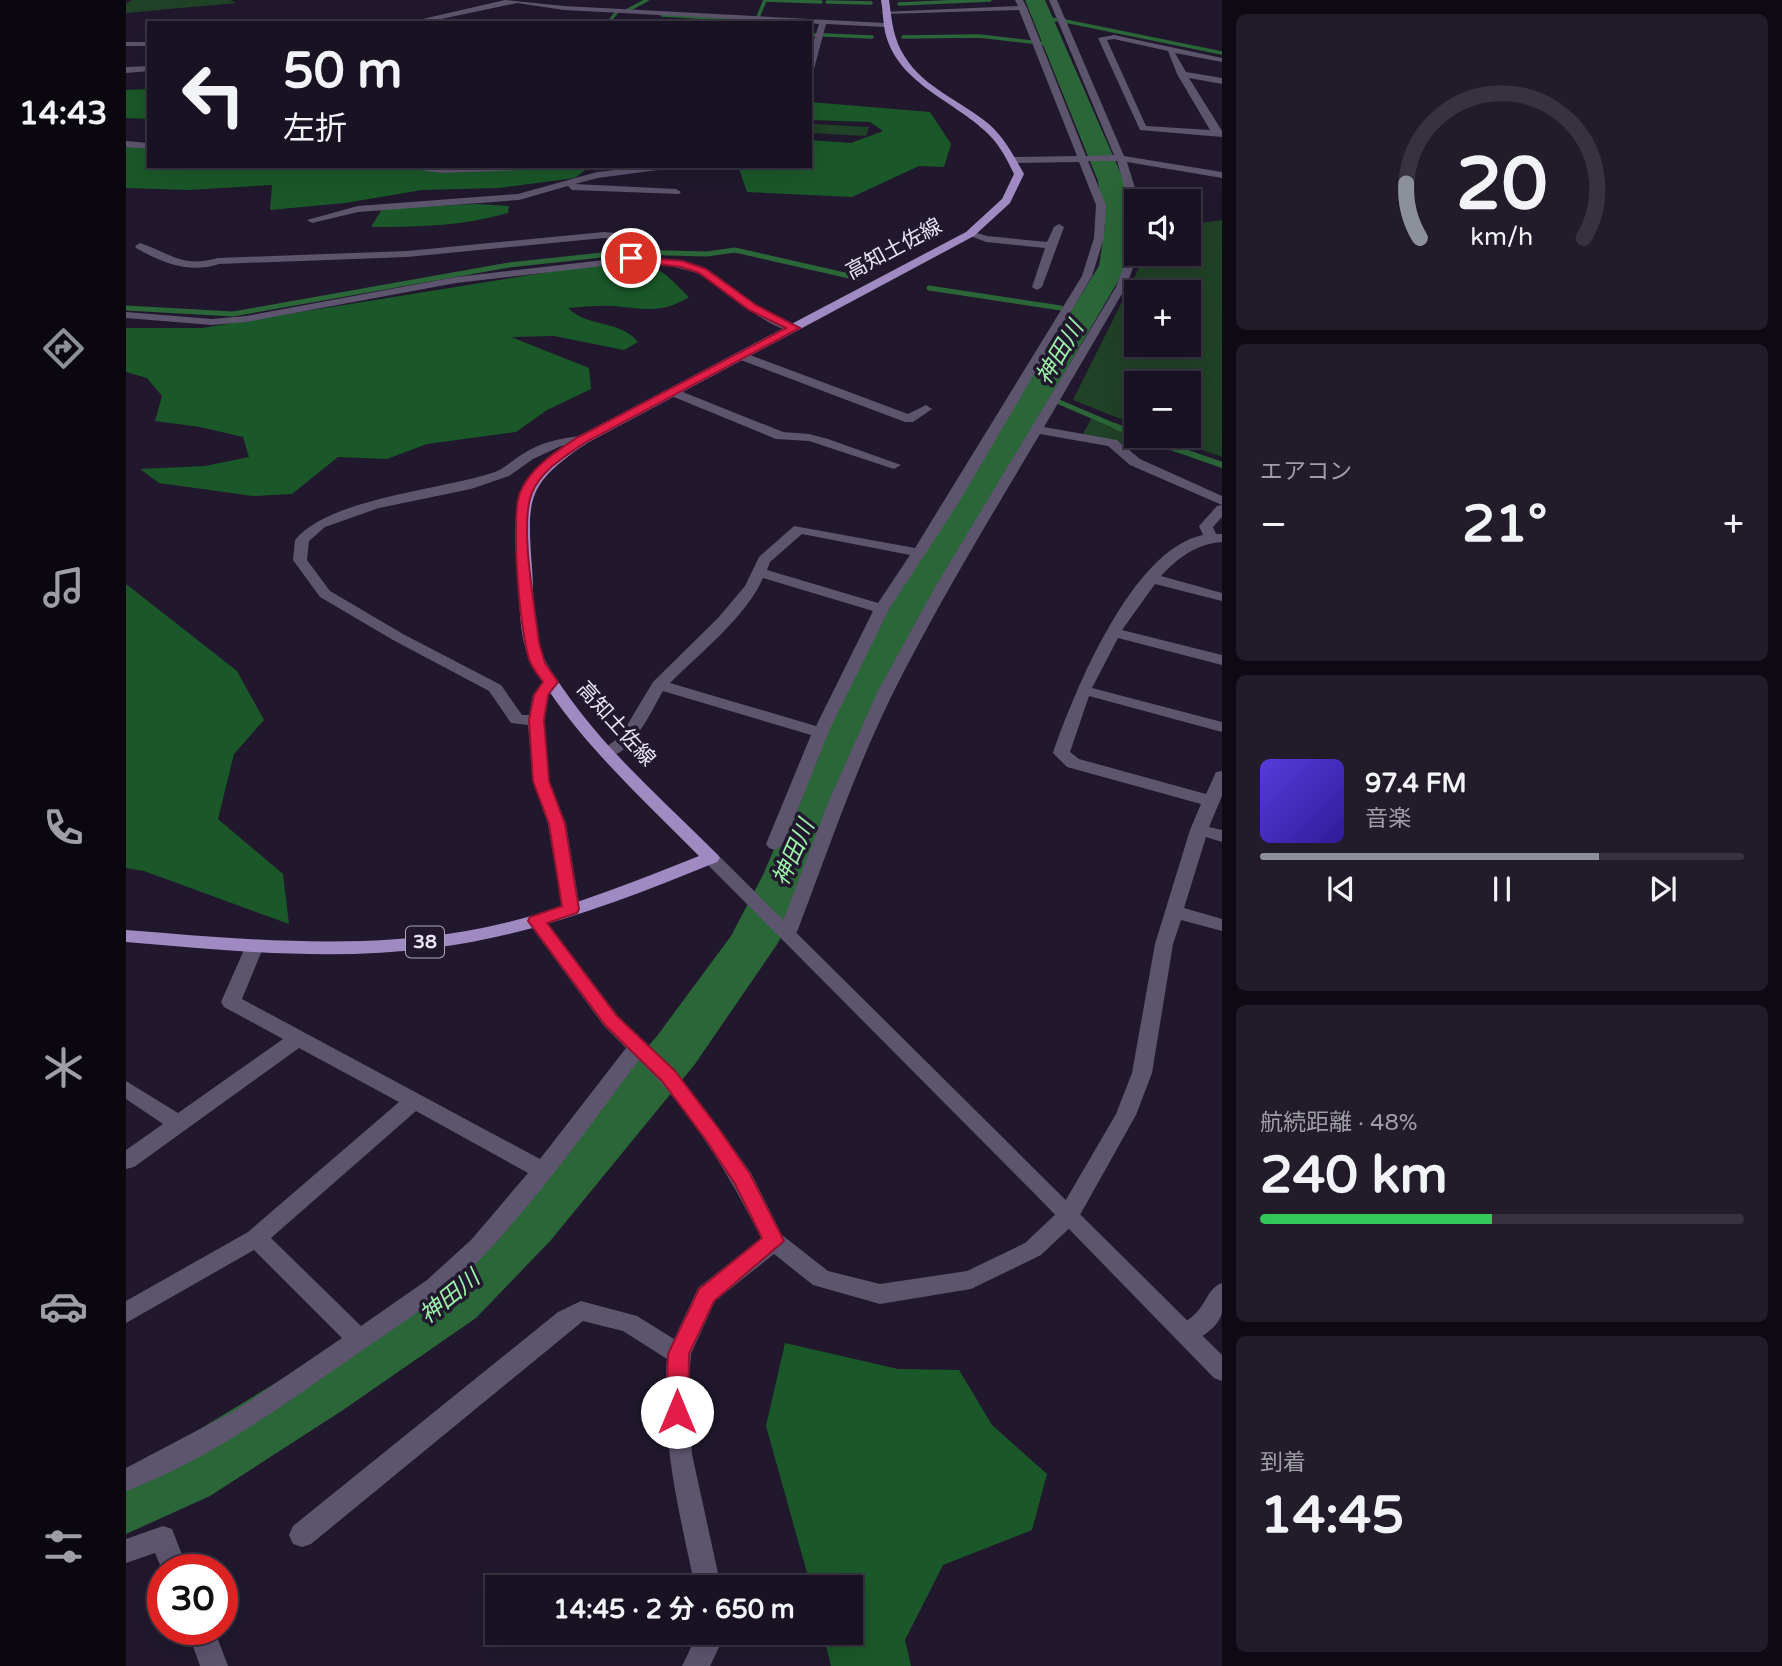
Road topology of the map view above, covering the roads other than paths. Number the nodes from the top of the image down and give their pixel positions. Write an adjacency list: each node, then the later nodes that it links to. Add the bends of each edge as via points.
1 (656, 0): 7 (street)
2 (1054, 0): 27 (street)
3 (511, 1): 7 (street); 9 (street)
4 (1021, 4): 6 (street); 26 (street)
5 (453, 6): 8 (street)
6 (885, 12): 12 (street); 28 (main road, via 898,58 907,69 990,131)
7 (636, 13): 10 (street)
8 (401, 21)
9 (419, 21)
10 (753, 21)
11 (812, 22): 12 (street)
12 (823, 22): 19 (street)
13 (126, 44): 14 (street)
14 (147, 44)
15 (1174, 50): 17 (street); 21 (street, via 1171,53); 23 (street, via 1102,38 1143,128)
16 (147, 60): 18 (street); 20 (street)
17 (1222, 60)
18 (126, 63)
19 (812, 68)
20 (126, 70)
21 (1181, 74): 22 (street); 23 (street)
22 (1222, 81)
23 (1219, 133)
24 (126, 144): 25 (street)
25 (147, 146)
26 (1086, 157): 27 (street); 28 (street); 55 (street, via 1101,205 1099,238 1087,276)
27 (1118, 158): 32 (street); 34 (street)
28 (1014, 160): 38 (main road, 高知土佐線, via 1018,174 1011,198)
29 (419, 168): 30 (street)
30 (496, 168)
31 (654, 168): 33 (street)
32 (1222, 175)
33 (558, 185): 35 (street); 36 (street, via 491,201 359,209)
34 (1129, 189)
35 (676, 192)
36 (312, 219)
37 (1059, 227): 40 (street)
38 (970, 234): 40 (street); 45 (main road, 高知土佐線)
39 (140, 246): 41 (street, via 166,261 207,265 407,254 604,235 631,240)
40 (1051, 246): 43 (street)
41 (646, 258): 44 (street, via 456,280 212,322); 45 (street, via 702,271 752,308)
42 (1129, 266): 49 (street, via 1121,287)
43 (1037, 287)
44 (126, 315)
45 (794, 328): 46 (main road, 高知土佐線)
46 (742, 356): 47 (main road, 高知土佐線); 48 (street, via 909,419)
47 (674, 392): 50 (main road, 高知土佐線); 51 (street, via 781,436 800,433 872,462)
48 (926, 409)
49 (1036, 429): 52 (street, via 1112,443 1135,462); 79 (street, via 886,691)
50 (582, 440): 62 (main road, 高知土佐線, via 535,477 520,516 532,643); 65 (street, via 558,442 504,473 467,486 376,505 331,520 302,540 300,560 325,594 495,688 517,720)
51 (894, 465)
52 (1222, 501)
53 (1222, 509): 54 (street, via 1206,526)
54 (1216, 537): 57 (street, via 1189,543)
55 (919, 553): 56 (street, via 799,529 764,560); 59 (street)
56 (761, 573): 59 (street); 63 (street, via 723,621)
57 (1151, 578): 58 (street); 60 (street)
58 (1222, 597)
59 (883, 609): 67 (street)
60 (1115, 633): 61 (street); 64 (street)
61 (1222, 660)
62 (551, 682): 65 (street, via 541,695); 68 (main road, 高知土佐線, via 569,712)
63 (659, 685): 67 (street); 68 (street, via 626,740)
64 (1083, 690): 66 (street); 70 (street, via 1061,753 1073,763)
65 (536, 720): 75 (street, via 541,781 557,824)
66 (1222, 727)
67 (821, 731): 73 (street)
68 (607, 752): 74 (main road, 高知土佐線)
69 (1222, 776): 70 (street)
70 (1210, 801): 71 (street)
71 (1199, 830): 72 (street); 76 (street)
72 (1222, 836)
73 (775, 844)
74 (711, 858): 75 (main road, 38); 79 (street)
75 (571, 909): 77 (main road, 38)
76 (1175, 912): 78 (street); 89 (street, via 1164,944 1142,1073 1126,1115)
77 (536, 921): 81 (main road, 38, via 433,942); 83 (street, via 569,969)
78 (1222, 925)
79 (783, 927): 89 (street)
80 (126, 936): 81 (main road, 38)
81 (254, 948): 82 (street, via 231,1002)
82 (299, 1038): 85 (street); 86 (street)
83 (643, 1054): 88 (street); 91 (street, via 668,1076 743,1179)
84 (126, 1088): 86 (street)
85 (414, 1101): 88 (street); 90 (street)
86 (177, 1124): 87 (street)
87 (126, 1161)
88 (543, 1171): 95 (street, via 479,1246 435,1287)
89 (1068, 1216): 91 (street, via 1033,1248 971,1280 880,1294 821,1278); 94 (street)
90 (256, 1238): 93 (street); 95 (street)
91 (774, 1241): 96 (street, via 706,1295)
92 (1222, 1293): 94 (street, via 1206,1319)
93 (126, 1313)
94 (1186, 1334): 97 (street)
95 (359, 1339): 98 (street, via 245,1418)
96 (679, 1354): 99 (street, via 629,1323 581,1311); 102 (street, via 680,1454)
97 (1222, 1371)
98 (126, 1479)
99 (302, 1535)
100 (126, 1551): 101 (street, via 163,1538)
101 (169, 1554)
102 (705, 1575)
103 (206, 1645): 105 (street)
104 (706, 1645): 106 (street)
105 (214, 1666)
106 (696, 1666)

